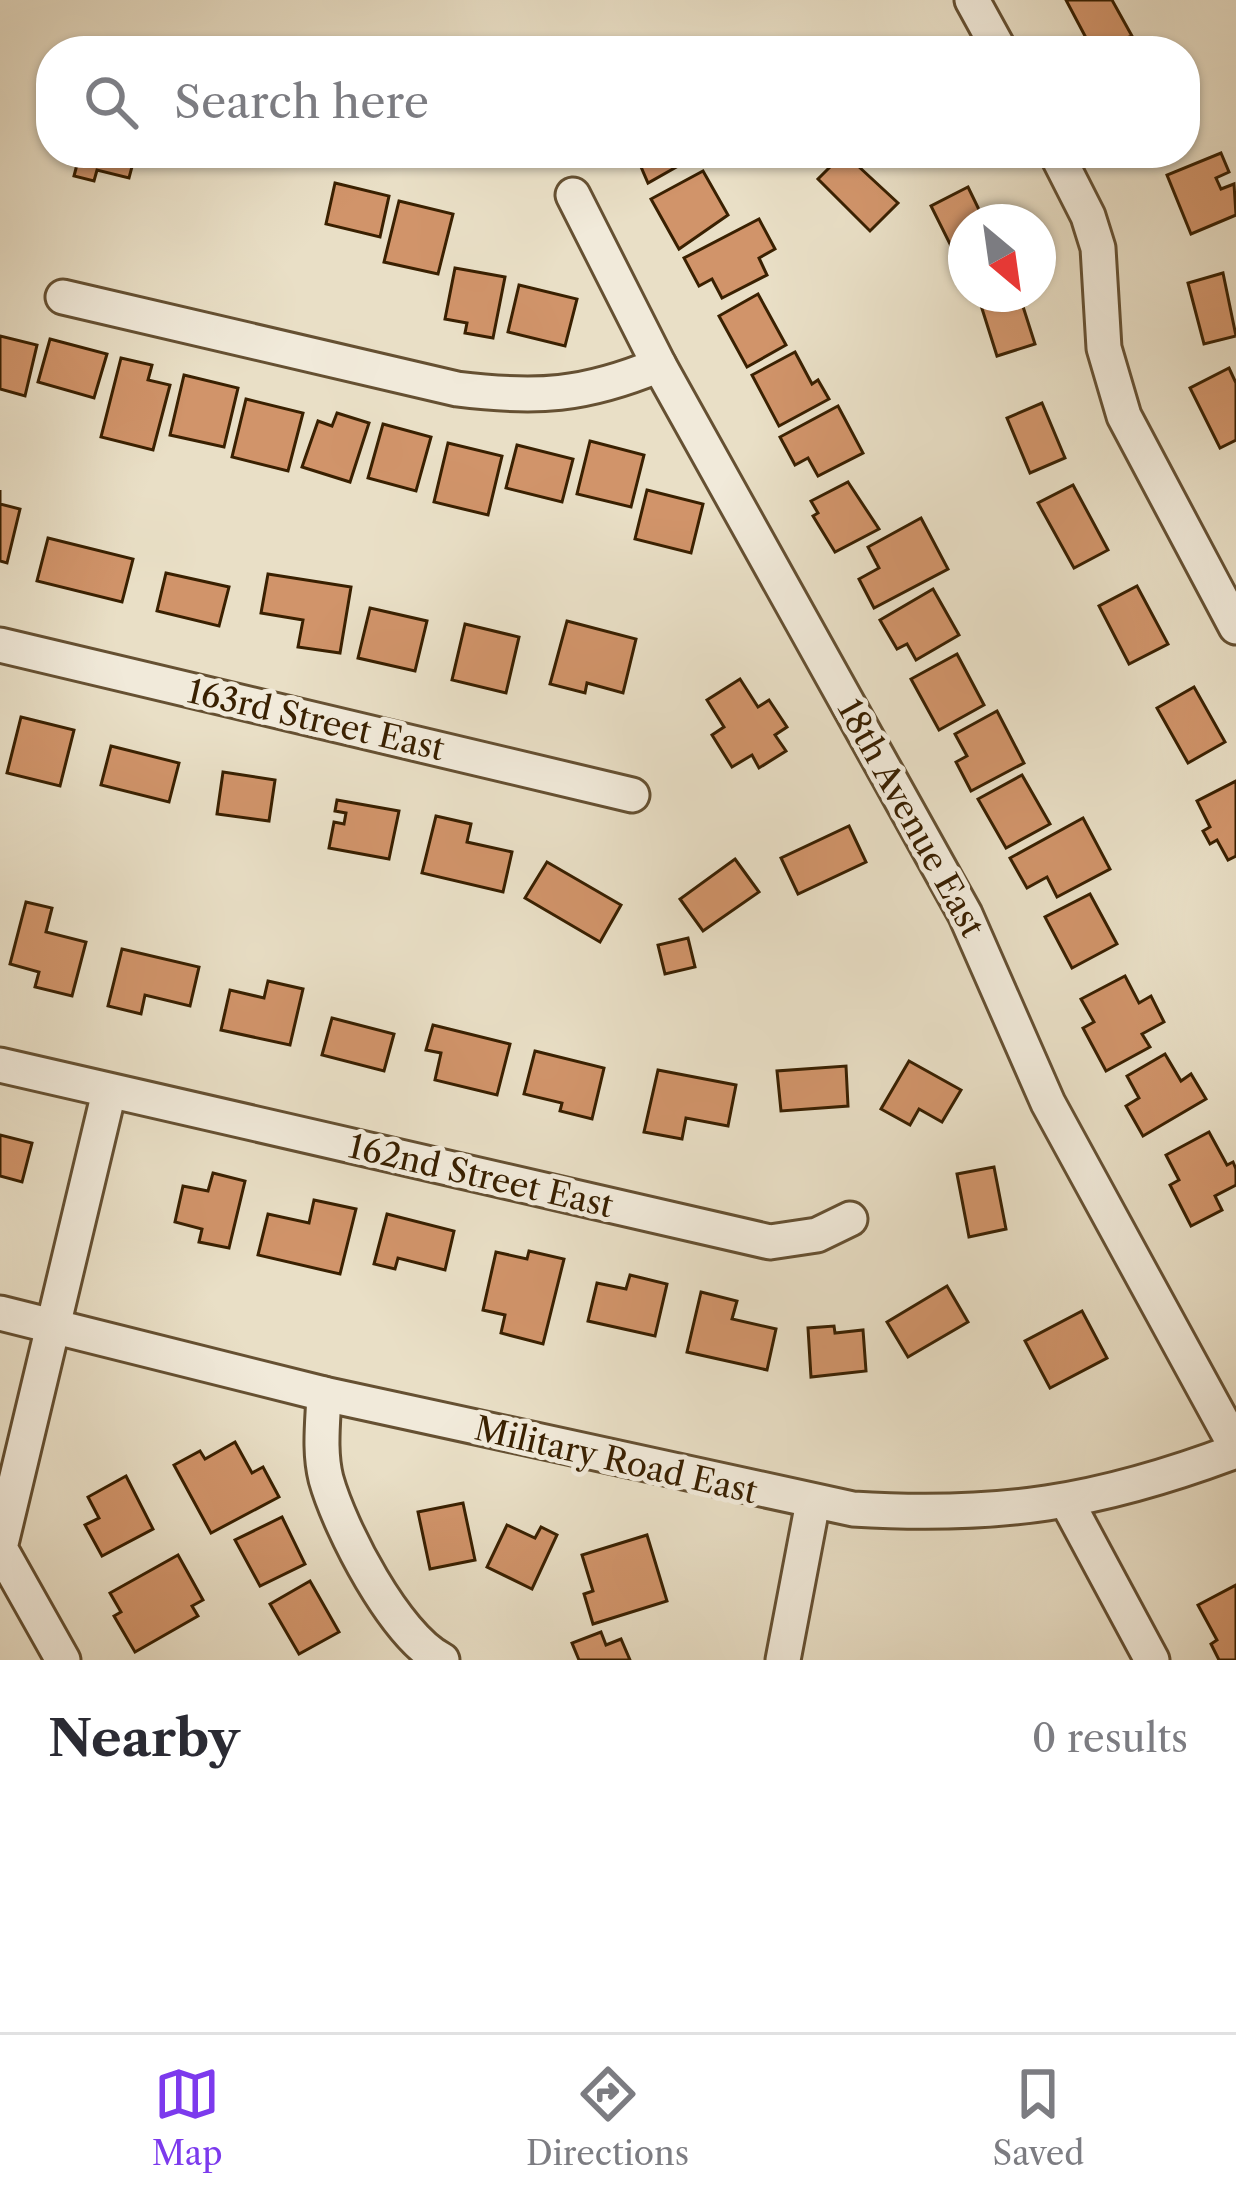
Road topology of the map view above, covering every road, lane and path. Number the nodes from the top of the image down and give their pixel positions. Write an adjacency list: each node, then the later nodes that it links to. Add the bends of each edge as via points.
1 (972, 0): 2 (street)
2 (992, 36)
3 (1063, 168): 7 (street, via 1098,248 1104,348 1124,416)
4 (572, 195): 6 (street, 18th Avenue East)
5 (63, 297): 6 (street, via 509,395 590,391)
6 (659, 365): 16 (street, 18th Avenue East, via 965,914 1048,1103)
7 (1236, 627)
8 (0, 645): 9 (street, 163rd Street East)
9 (632, 795)
10 (0, 1065): 11 (street, 162nd Street East)
11 (109, 1092): 12 (street, 162nd Street East, via 770,1242 817,1235); 14 (street)
12 (850, 1219)
13 (0, 1313): 14 (street, Military Road East)
14 (51, 1325): 15 (street, Military Road East); 19 (street)
15 (324, 1394): 17 (street, Military Road East); 21 (street, via 322,1443 336,1505 406,1629)
16 (1236, 1449): 18 (street, Military Road East, via 1155,1481)
17 (813, 1502): 18 (street, Military Road East, via 984,1514); 22 (street)
18 (1067, 1502): 23 (street)
19 (0, 1548): 20 (street)
20 (63, 1660)
21 (442, 1660)
22 (783, 1660)
23 (1152, 1660)

